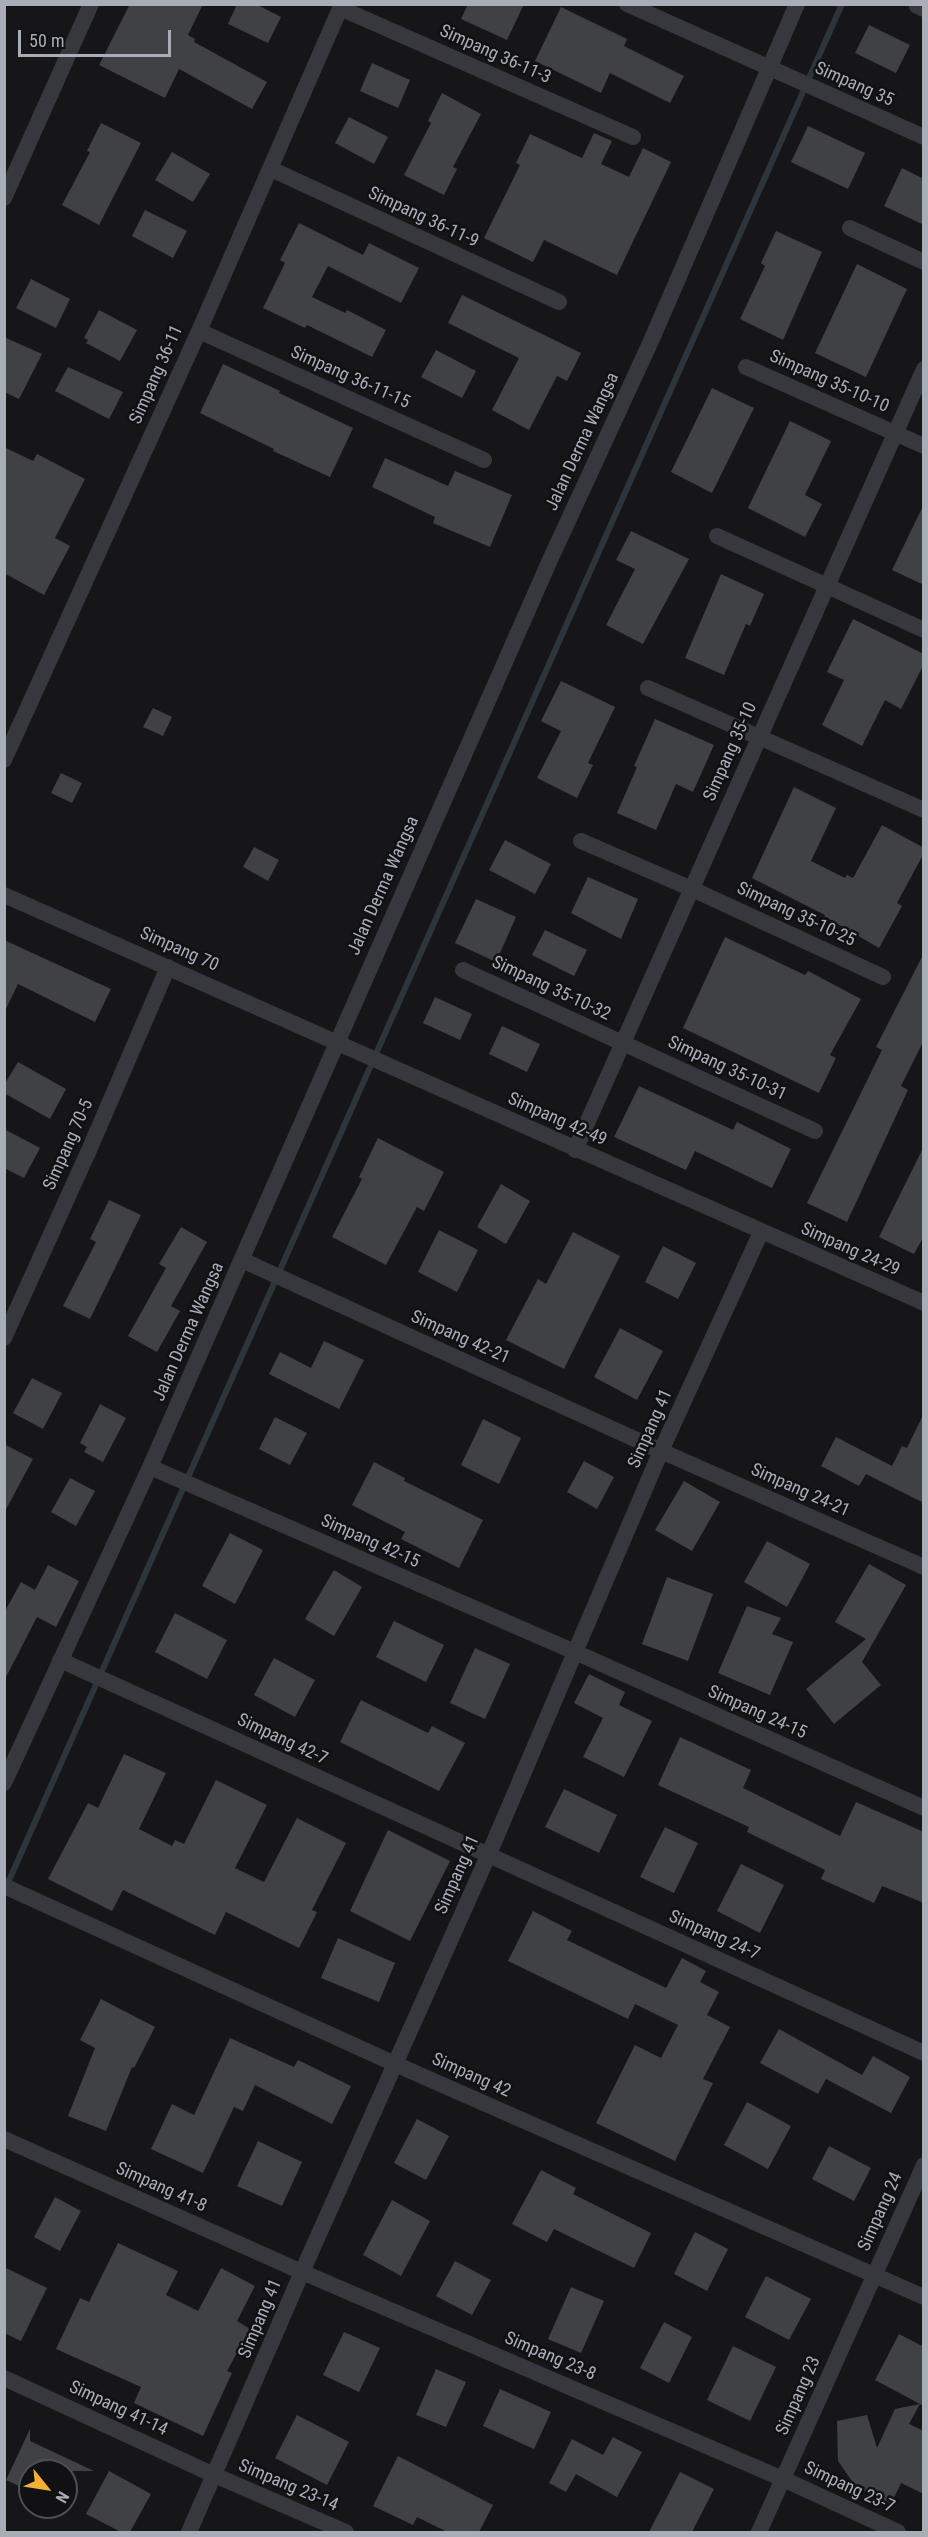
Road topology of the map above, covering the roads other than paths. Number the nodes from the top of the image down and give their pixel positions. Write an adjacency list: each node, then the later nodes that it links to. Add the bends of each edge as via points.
1 (91, 4): 9 (street)
2 (627, 4): 5 (street, Simpang 35)
3 (797, 4): 5 (street, Jalan Derma Wangsa)
4 (341, 6): 6 (street, Simpang 36-11-3); 8 (street, Simpang 36-11)
5 (769, 68): 7 (street, Simpang 35); 32 (street, Jalan Derma Wangsa, via 651,341)
6 (633, 137)
7 (924, 137)
8 (271, 169): 12 (street, Simpang 36-11-9); 13 (street, Simpang 36-11)
9 (4, 198)
10 (850, 228): 11 (street)
11 (924, 262)
12 (559, 302)
13 (199, 331): 18 (street, Simpang 36-11-15); 24 (street, Simpang 36-11)
14 (746, 367): 16 (street, Simpang 35-10-10)
15 (924, 369): 16 (street, Simpang 35-10)
16 (895, 433): 17 (street, Simpang 35-10-10); 20 (street, Simpang 35-10)
17 (924, 446)
18 (484, 460)
19 (717, 536): 20 (street)
20 (827, 586): 21 (street); 23 (street, Simpang 35-10)
21 (924, 630)
22 (648, 688): 23 (street)
23 (759, 736): 25 (street); 27 (street, Simpang 35-10)
24 (4, 760)
25 (924, 810)
26 (581, 841): 27 (street, Simpang 35-10-25)
27 (692, 889): 31 (street, Simpang 35-10-25); 33 (street, Simpang 35-10)
28 (4, 895): 29 (street, Simpang 70)
29 (168, 966): 32 (street, Simpang 70); 39 (street, Simpang 70-5)
30 (463, 970): 33 (street, Simpang 35-10-32)
31 (883, 977)
32 (336, 1042): 35 (street, Simpang 42-49); 37 (street, Jalan Derma Wangsa)
33 (622, 1043): 34 (street, Simpang 35-10-31); 35 (street, Simpang 35-10)
34 (815, 1131)
35 (575, 1150): 36 (street, Simpang 42-49)
36 (761, 1232): 38 (street, Simpang 24-29); 40 (street, Simpang 41)
37 (242, 1260): 40 (street, Simpang 42-21); 41 (street, Jalan Derma Wangsa)
38 (924, 1304)
39 (4, 1338)
40 (661, 1451): 42 (street, Simpang 24-21); 43 (street, Simpang 41)
41 (150, 1467): 43 (street, Simpang 42-15); 44 (street, Jalan Derma Wangsa)
42 (924, 1567)
43 (575, 1652): 46 (street, Simpang 24-15); 47 (street, Simpang 41)
44 (60, 1660): 45 (street, Jalan Derma Wangsa); 47 (street, Simpang 42-7)
45 (4, 1783)
46 (924, 1808)
47 (488, 1856): 49 (street, Simpang 24-7); 50 (street, Simpang 41)
48 (11, 1889): 50 (street, Simpang 42)
49 (924, 2053)
50 (395, 2064): 53 (street, Simpang 41); 54 (street, Simpang 42)
51 (4, 2139): 53 (street, Simpang 41-8)
52 (924, 2165): 54 (street, Simpang 24)
53 (302, 2272): 57 (street, Simpang 41); 58 (street, Simpang 23-8)
54 (874, 2275): 55 (street, Simpang 42); 58 (street, Simpang 23)
55 (924, 2296)
56 (4, 2378): 57 (street, Simpang 41-14)
57 (214, 2475): 59 (street, Simpang 41); 60 (street, Simpang 23-14)
58 (783, 2478): 61 (street, Simpang 23); 62 (street, Simpang 23-7)
59 (189, 2532)
60 (346, 2532)
61 (759, 2532)
62 (898, 2532)

